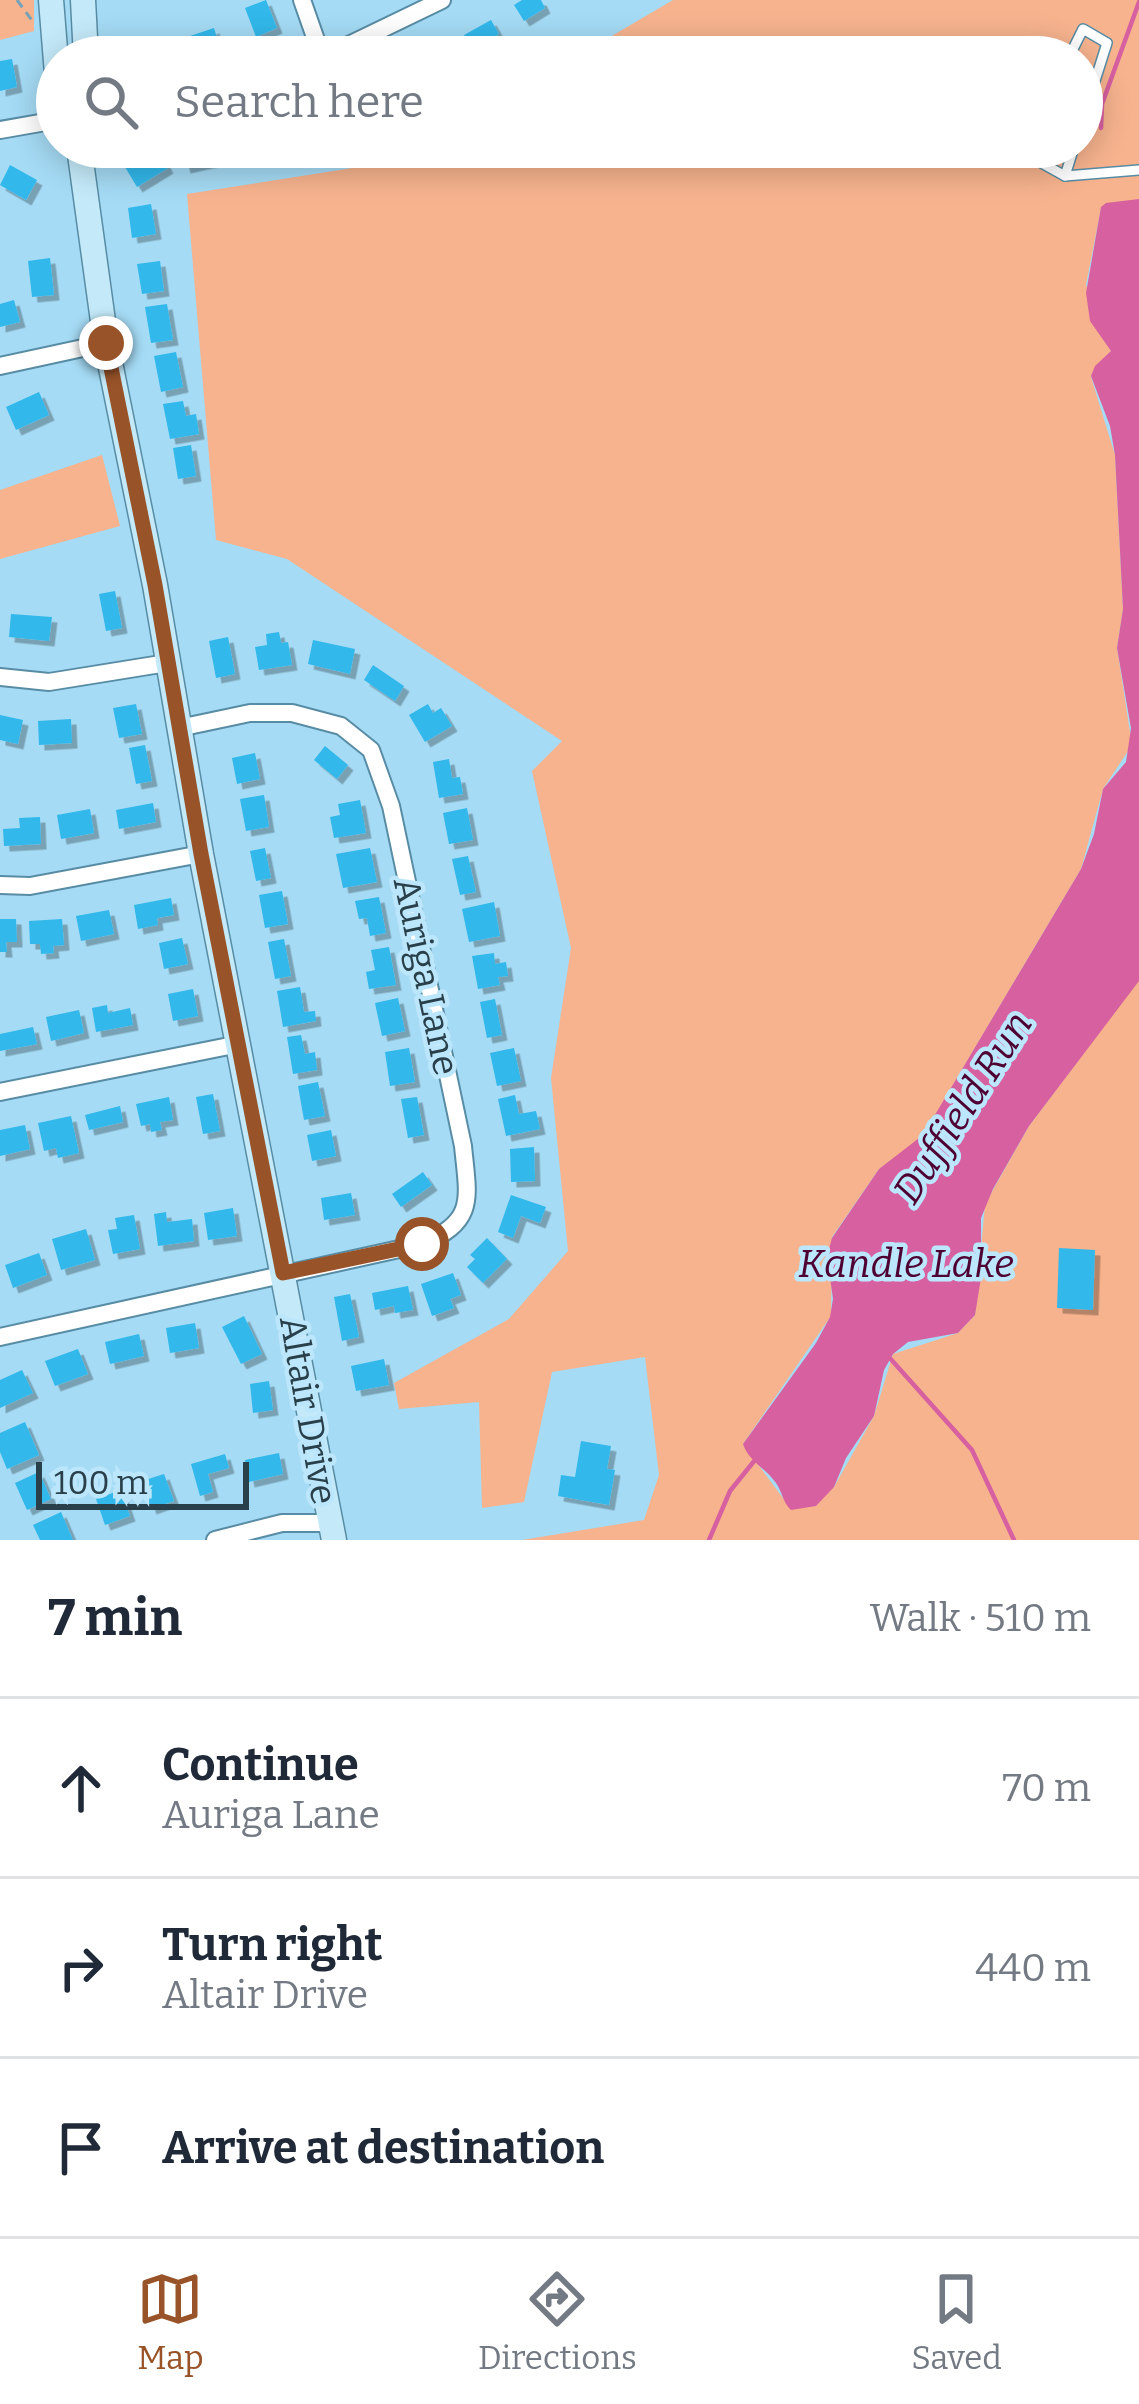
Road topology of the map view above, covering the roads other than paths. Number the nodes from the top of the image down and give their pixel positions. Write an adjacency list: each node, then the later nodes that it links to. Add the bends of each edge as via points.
1 (51, 0): 5 (street)
2 (83, 0): 6 (street)
3 (302, 0): 7 (street)
4 (442, 0): 8 (street)
5 (54, 36)
6 (85, 36)
7 (315, 36)
8 (367, 36)
9 (36, 124): 10 (street)
10 (0, 130)
11 (82, 168): 16 (street, Altair Drive)
12 (1051, 168): 15 (lane)
13 (1067, 168): 15 (lane)
14 (1139, 170): 15 (lane)
15 (1065, 176)
16 (106, 343): 17 (street); 18 (street, Altair Drive)
17 (0, 367)
18 (167, 664): 19 (street, via 49,682); 20 (street, Altair Drive)
19 (0, 677)
20 (179, 728): 21 (street, Altair Drive); 25 (street, Auriga Lane, via 292,713 340,726 371,750 391,806 463,1147 467,1201 452,1229 422,1244)
21 (201, 854): 22 (street); 23 (street, Altair Drive)
22 (0, 885)
23 (239, 1044): 24 (street); 25 (street, Altair Drive)
24 (0, 1092)
25 (283, 1273): 26 (street); 27 (street, Altair Drive)
26 (0, 1337)
27 (332, 1532): 28 (street, via 282,1523)
28 (215, 1540)

